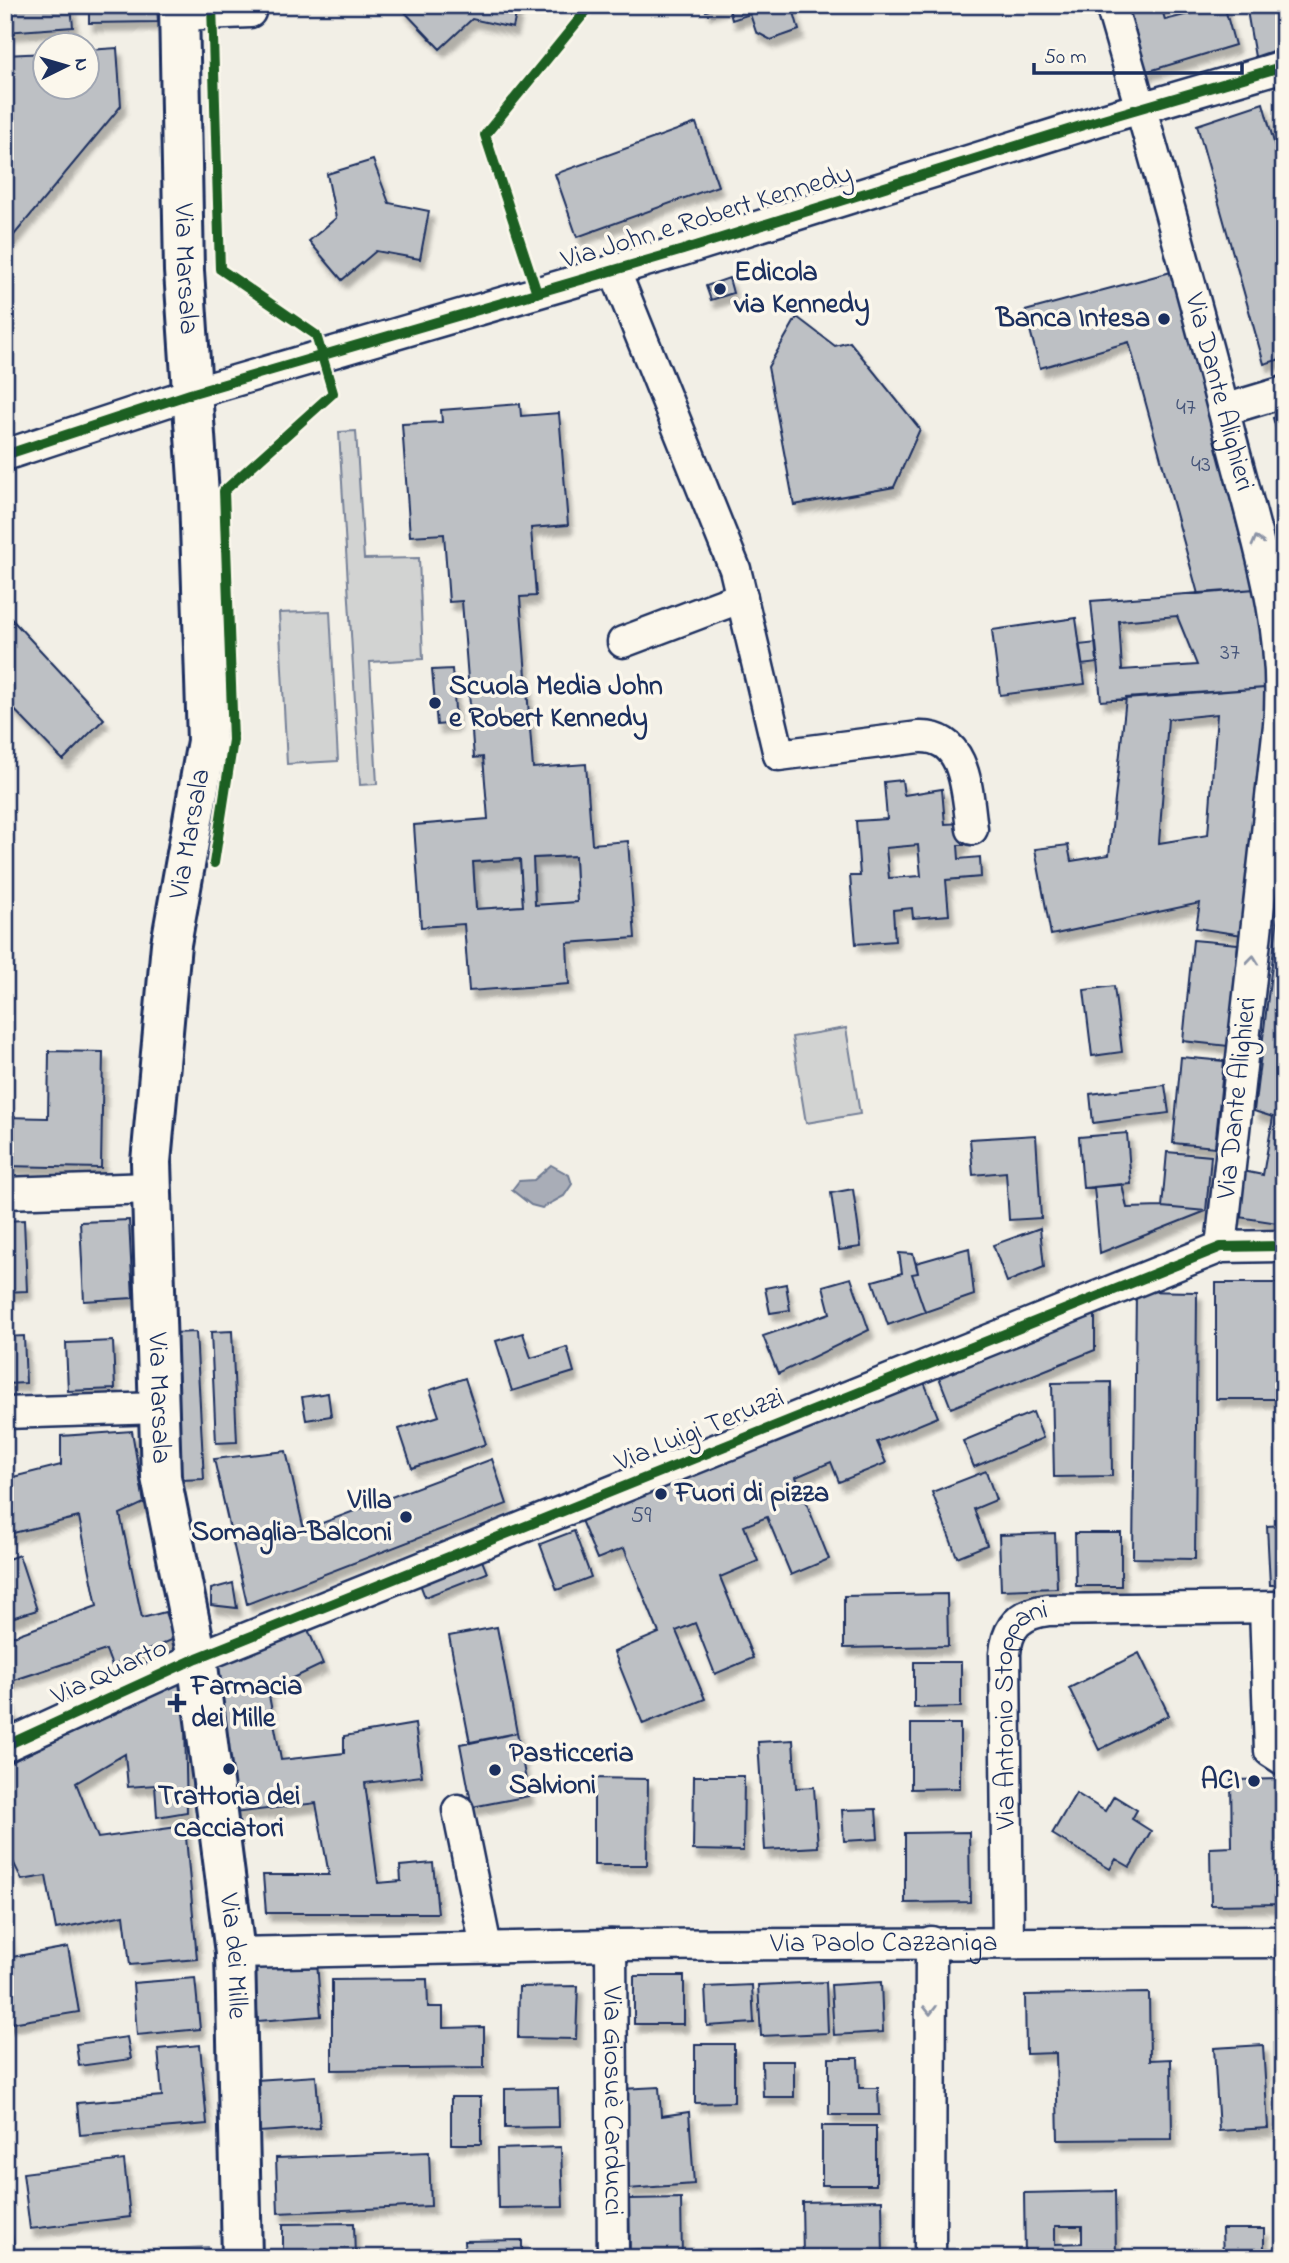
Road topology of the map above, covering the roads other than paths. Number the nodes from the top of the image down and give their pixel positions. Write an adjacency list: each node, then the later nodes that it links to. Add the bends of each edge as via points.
1 (1111, 5): 5 (street, Via Dante Alighieri)
2 (179, 10): 3 (street); 8 (main road, Via Marsala)
3 (250, 12)
4 (1284, 66): 5 (street, Via John e Robert Kennedy)
5 (1140, 107): 6 (street, Via John e Robert Kennedy); 9 (street, Via Dante Alighieri)
6 (614, 269): 8 (street, Via John e Robert Kennedy); 11 (street, via 735,569)
7 (1284, 392): 9 (street)
8 (190, 394): 10 (street, Via John e Robert Kennedy); 14 (main road, Via Marsala, via 199,495 207,741 171,944)
9 (1224, 410): 17 (street, Via Dante Alighieri, one-way to 9, via 1281,686 1268,584)
10 (5, 455)
11 (742, 597): 12 (street); 13 (street, via 779,755 919,737 937,739 952,750 961,766)
12 (623, 642)
13 (972, 830)
14 (151, 1188): 15 (street); 18 (main road, Via Marsala)
15 (5, 1193)
16 (1284, 1246): 17 (street)
17 (1221, 1247): 21 (street, Via Luigi Teruzzi)
18 (159, 1408): 19 (street); 21 (main road, Via Marsala, via 161,1477)
19 (5, 1413)
20 (1274, 1608): 23 (street, via 1268,1738 1270,1751); 25 (street, Via Antonio Stoppani, via 1048,1610 1021,1617 1010,1630 1005,1654)
21 (197, 1658): 22 (street, Via Quarto); 30 (main road, Via dei Mille)
22 (5, 1746)
23 (1284, 1760)
24 (458, 1810): 29 (street)
25 (1008, 1941): 26 (street, Via Paolo Cazzaniga); 27 (street, Via Paolo Cazzaniga)
26 (930, 1942): 28 (street, Via Paolo Cazzaniga); 33 (street, one-way to 33)
27 (1284, 1942)
28 (611, 1945): 29 (street, Via Paolo Cazzaniga); 32 (street, Via Giosuè Carducci)
29 (486, 1947): 30 (street, Via Paolo Cazzaniga)
30 (235, 1953): 31 (main road, Via dei Mille)
31 (242, 2258)
32 (613, 2258)
33 (930, 2258)

